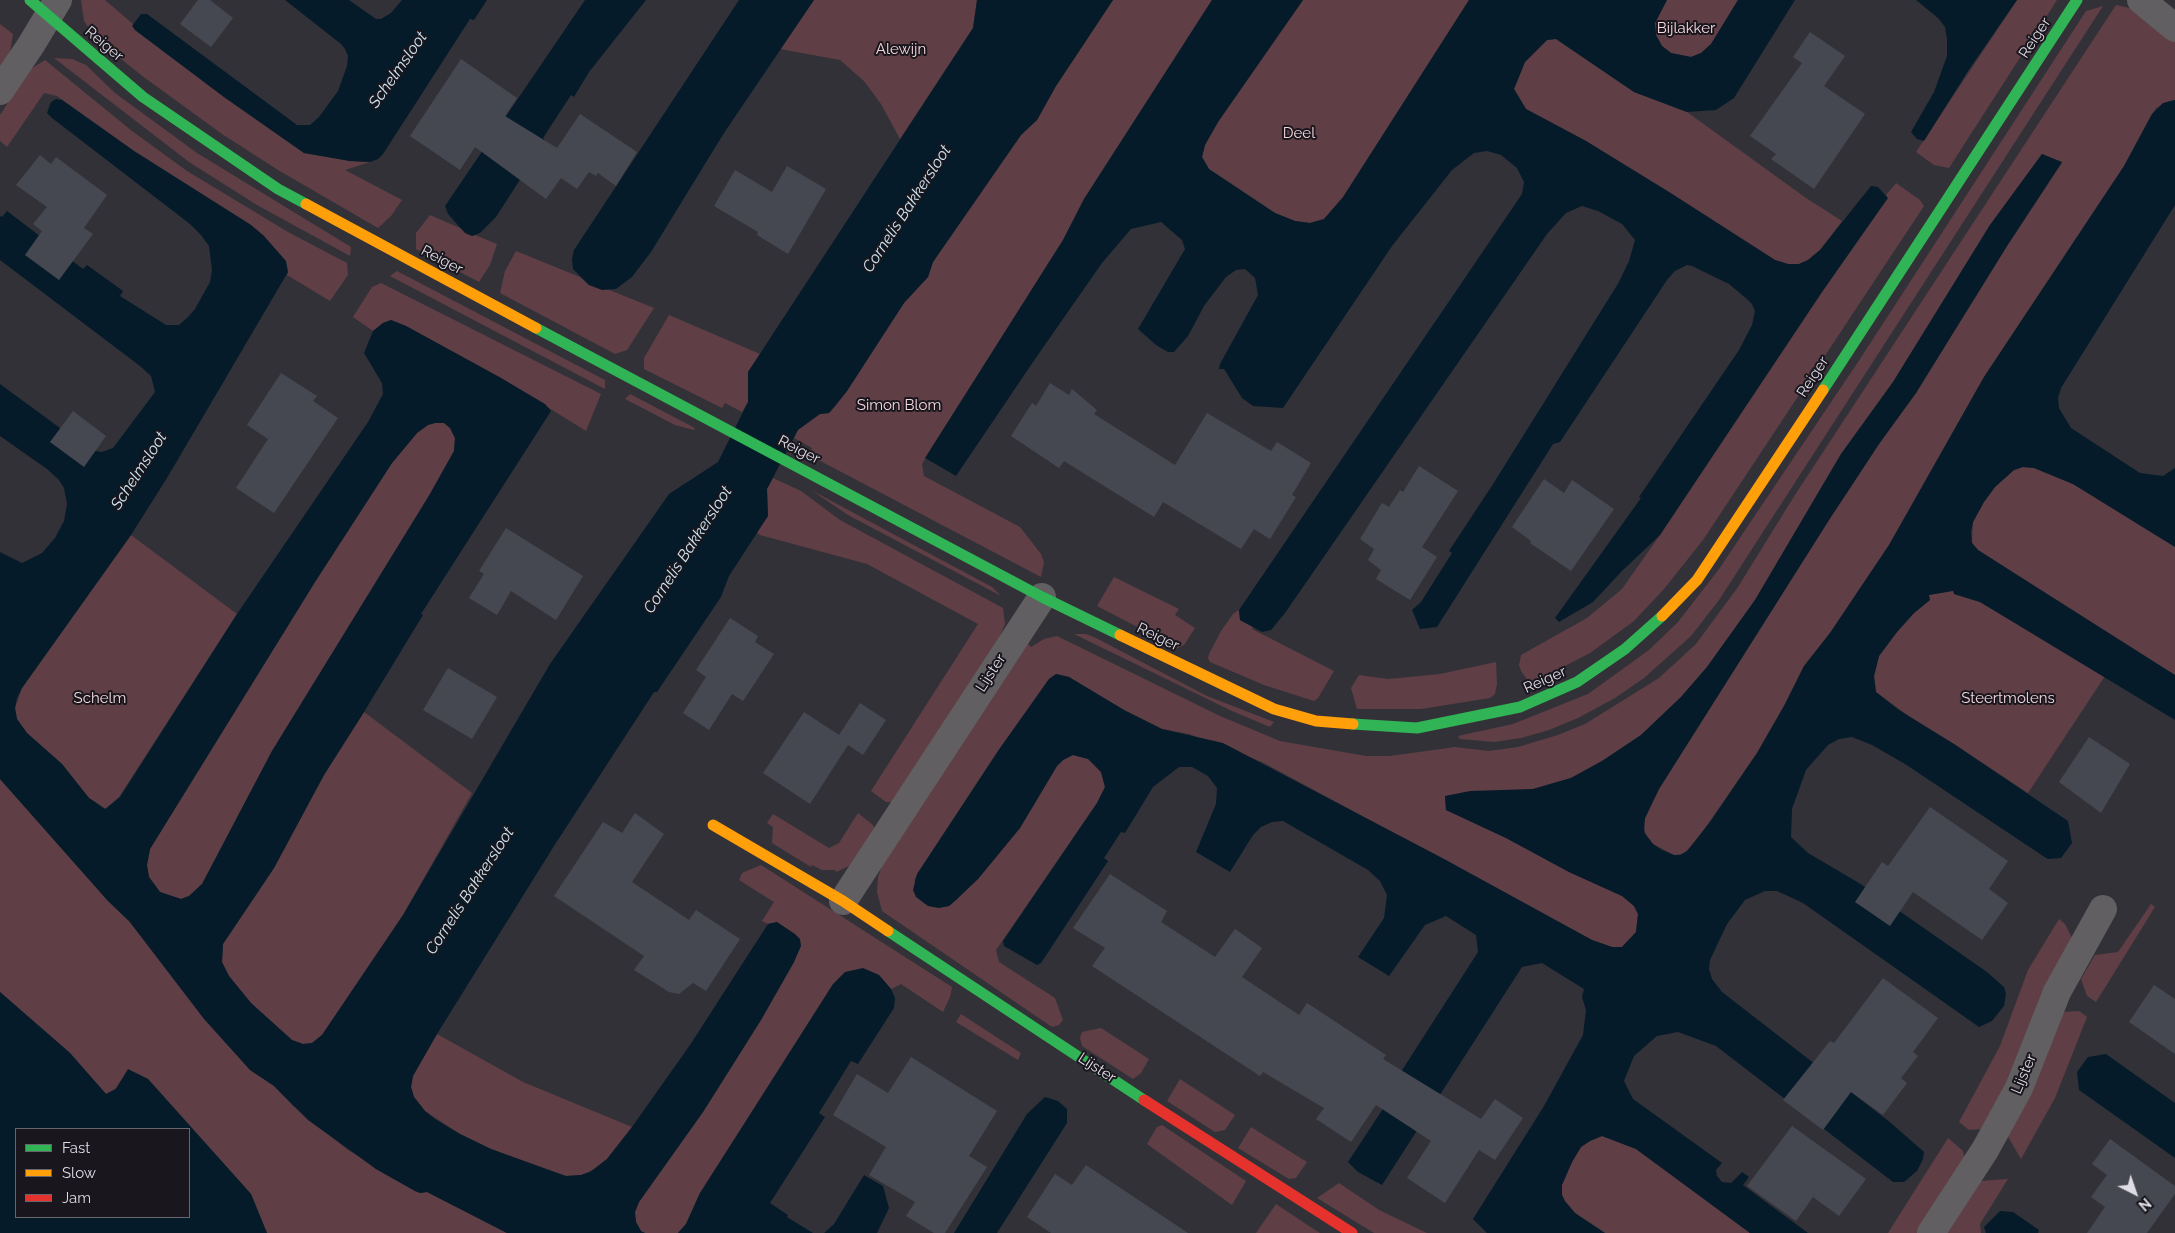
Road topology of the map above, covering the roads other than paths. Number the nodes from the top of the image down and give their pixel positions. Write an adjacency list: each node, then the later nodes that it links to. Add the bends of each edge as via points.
1 (2077, 0): 6 (street, Reiger, via 1697,580 1625,649 1577,682 1520,707 1417,728 1316,721 1274,709 1233,691)
2 (2141, 0): 4 (street)
3 (45, 5): 5 (street, via 31,45); 6 (street, Reiger, via 144,97 278,189)
4 (2175, 28)
5 (0, 91)
6 (1042, 597): 8 (street, Lijster)
7 (713, 825): 8 (street, Lijster)
8 (843, 901): 10 (street, Lijster)
9 (2103, 909): 11 (street, Lijster, via 2057,992 2019,1088 1985,1150)
10 (1352, 1233)
11 (1931, 1233)

